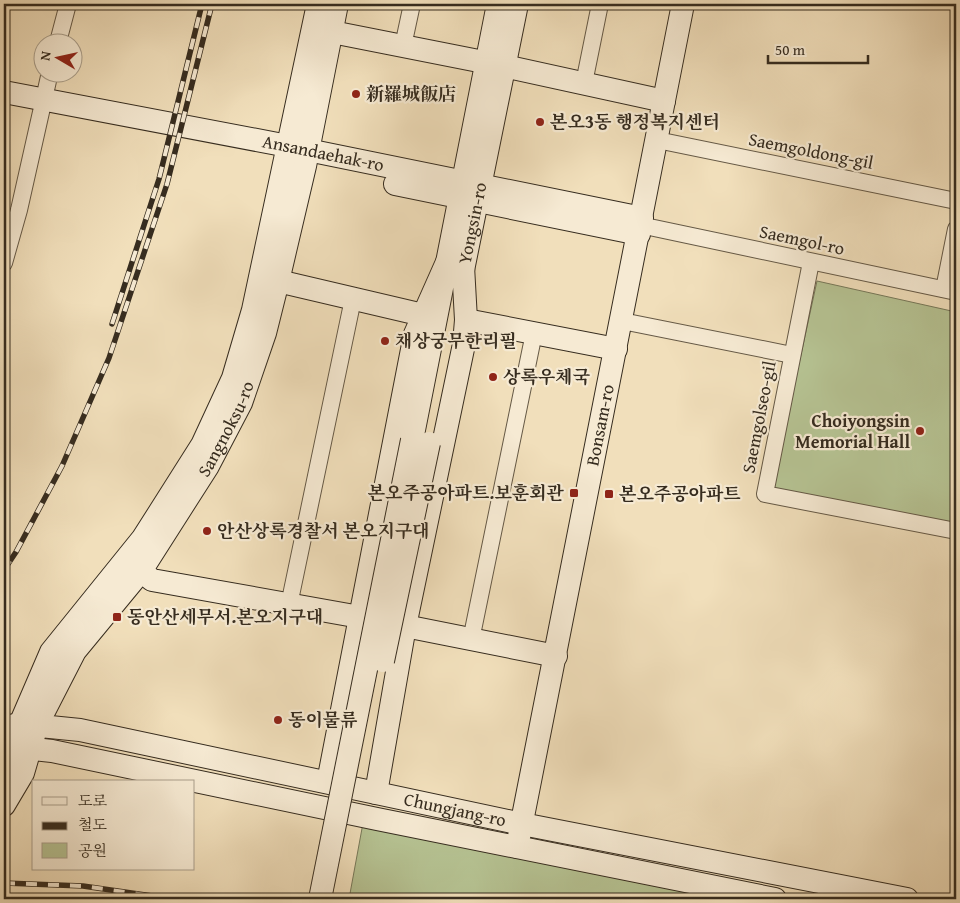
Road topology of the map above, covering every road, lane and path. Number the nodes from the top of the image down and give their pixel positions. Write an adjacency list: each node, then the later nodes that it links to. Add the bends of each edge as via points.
1 (68, 4): 9 (street)
2 (318, 4): 20 (street, Sangnoksu-ro)
3 (337, 4): 10 (street, Sangnoksu-ro)
4 (412, 4): 11 (street)
5 (498, 4): 12 (street, Yongsin-ro)
6 (517, 4): 12 (street, Yongsin-ro)
7 (600, 4): 14 (street)
8 (683, 4): 16 (street, Bonsam-ro)
9 (61, 32)
10 (332, 32): 11 (street); 20 (street, Sangnoksu-ro)
11 (403, 46): 12 (street)
12 (495, 64): 14 (street); 21 (street, Yongsin-ro)
13 (48, 82): 18 (street)
14 (584, 84): 16 (street)
15 (4, 92): 18 (street, Ansandaehak-ro)
16 (664, 101): 19 (street, Bonsam-ro)
17 (4, 108): 18 (street, Ansandaehak-ro)
18 (41, 108): 20 (street, Ansandaehak-ro); 23 (street)
19 (657, 140): 22 (street, Saemgoldong-gil); 24 (street, Bonsam-ro)
20 (297, 156): 21 (street, Ansandaehak-ro); 29 (street, Sangnoksu-ro); 46 (street, Sangnoksu-ro, via 233,378 202,445 143,538 51,652)
21 (469, 191): 24 (street, Ansandaehak-ro); 28 (street, Yongsin-ro)
22 (956, 201)
23 (11, 209): 27 (street)
24 (640, 226): 26 (street, Saemgol-ro); 34 (street, Bonsam-ro)
25 (956, 228): 30 (street)
26 (811, 262): 30 (street, Saemgol-ro); 37 (street)
27 (4, 263)
28 (455, 264): 32 (street); 33 (street); 38 (street, Yongsin-ro)
29 (278, 281): 31 (street); 40 (street, Sangnoksu-ro, via 265,333 241,404 208,466)
30 (950, 291)
31 (353, 299): 32 (street); 41 (street)
32 (423, 315): 42 (street, via 416,334)
33 (466, 320): 35 (street); 43 (street, via 464,344)
34 (622, 321): 36 (street, Bonsam-ro); 37 (street, Saemgolseo-gil)
35 (534, 333): 36 (street); 44 (street)
36 (616, 349): 45 (street, Bonsam-ro)
37 (792, 355): 39 (street, Saemgolseo-gil, via 765,494)
38 (420, 441): 56 (street, bridge); 57 (street, bridge)
39 (956, 531)
40 (141, 571): 41 (street, via 152,580); 46 (street, Sangnoksu-ro, via 75,651)
41 (289, 605): 42 (street)
42 (360, 617): 50 (street)
43 (405, 626): 44 (street); 52 (street)
44 (470, 640): 45 (street)
45 (556, 656): 54 (street, Bonsam-ro)
46 (20, 726): 47 (street, Sangnoksu-ro); 50 (street, Chungjang-ro, via 80,730)
47 (16, 748): 48 (street, Sangnoksu-ro); 49 (street, Chungjang-ro); 53 (street, Sangnoksu-ro, via 23,774)
48 (4, 773)
49 (178, 780)
50 (328, 782): 52 (street, Chungjang-ro)
51 (195, 783): 55 (street, Chungjang-ro)
52 (376, 793): 54 (street, Chungjang-ro)
53 (4, 805)
54 (522, 824): 55 (street, Bonsam-ro); 59 (street, Chungjang-ro)
55 (517, 847): 58 (street, Chungjang-ro)
56 (320, 899)
57 (335, 899)
58 (775, 899)
59 (907, 899)

